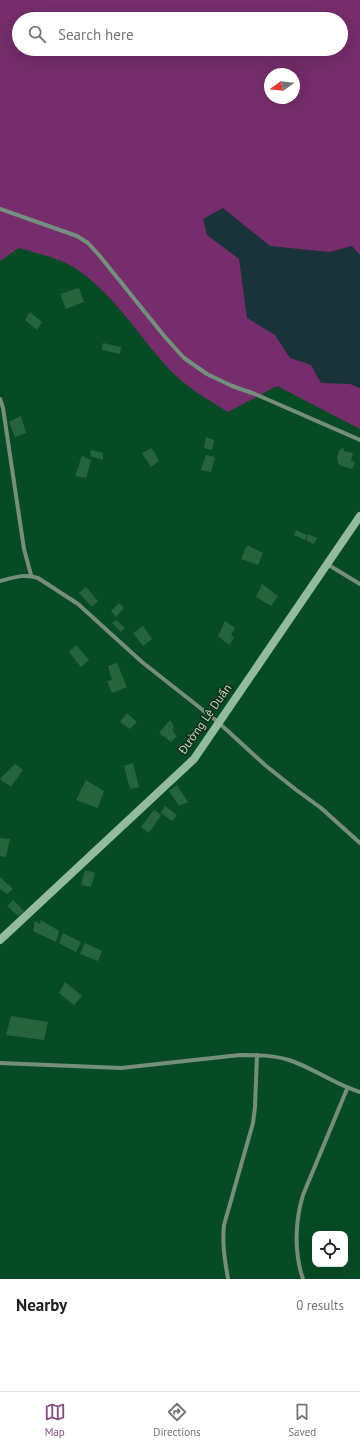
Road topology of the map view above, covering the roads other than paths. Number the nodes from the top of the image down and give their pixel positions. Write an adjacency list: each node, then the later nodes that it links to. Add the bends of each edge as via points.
1 (0, 209): 3 (street, via 72,234 88,243 179,353 207,374)
2 (0, 399): 6 (street, via 24,549)
3 (360, 440)
4 (360, 516): 5 (main road, Đường Lê Duẩn)
5 (326, 563): 8 (street); 9 (main road, Đường Lê Duẩn)
6 (31, 575): 7 (street); 9 (street, via 78,604 142,662)
7 (0, 581)
8 (360, 584)
9 (218, 722): 10 (street, via 265,765 321,808); 11 (main road, Đường Lê Duẩn, via 194,759)
10 (360, 843)
11 (0, 940)
12 (258, 1055): 13 (street, via 121,1068); 14 (street, via 290,1060); 16 (street, via 253,1123 224,1225 224,1256)
13 (0, 1063)
14 (347, 1089): 15 (street); 17 (street, via 299,1208 296,1222)
15 (360, 1092)
16 (228, 1279)
17 (303, 1279)

